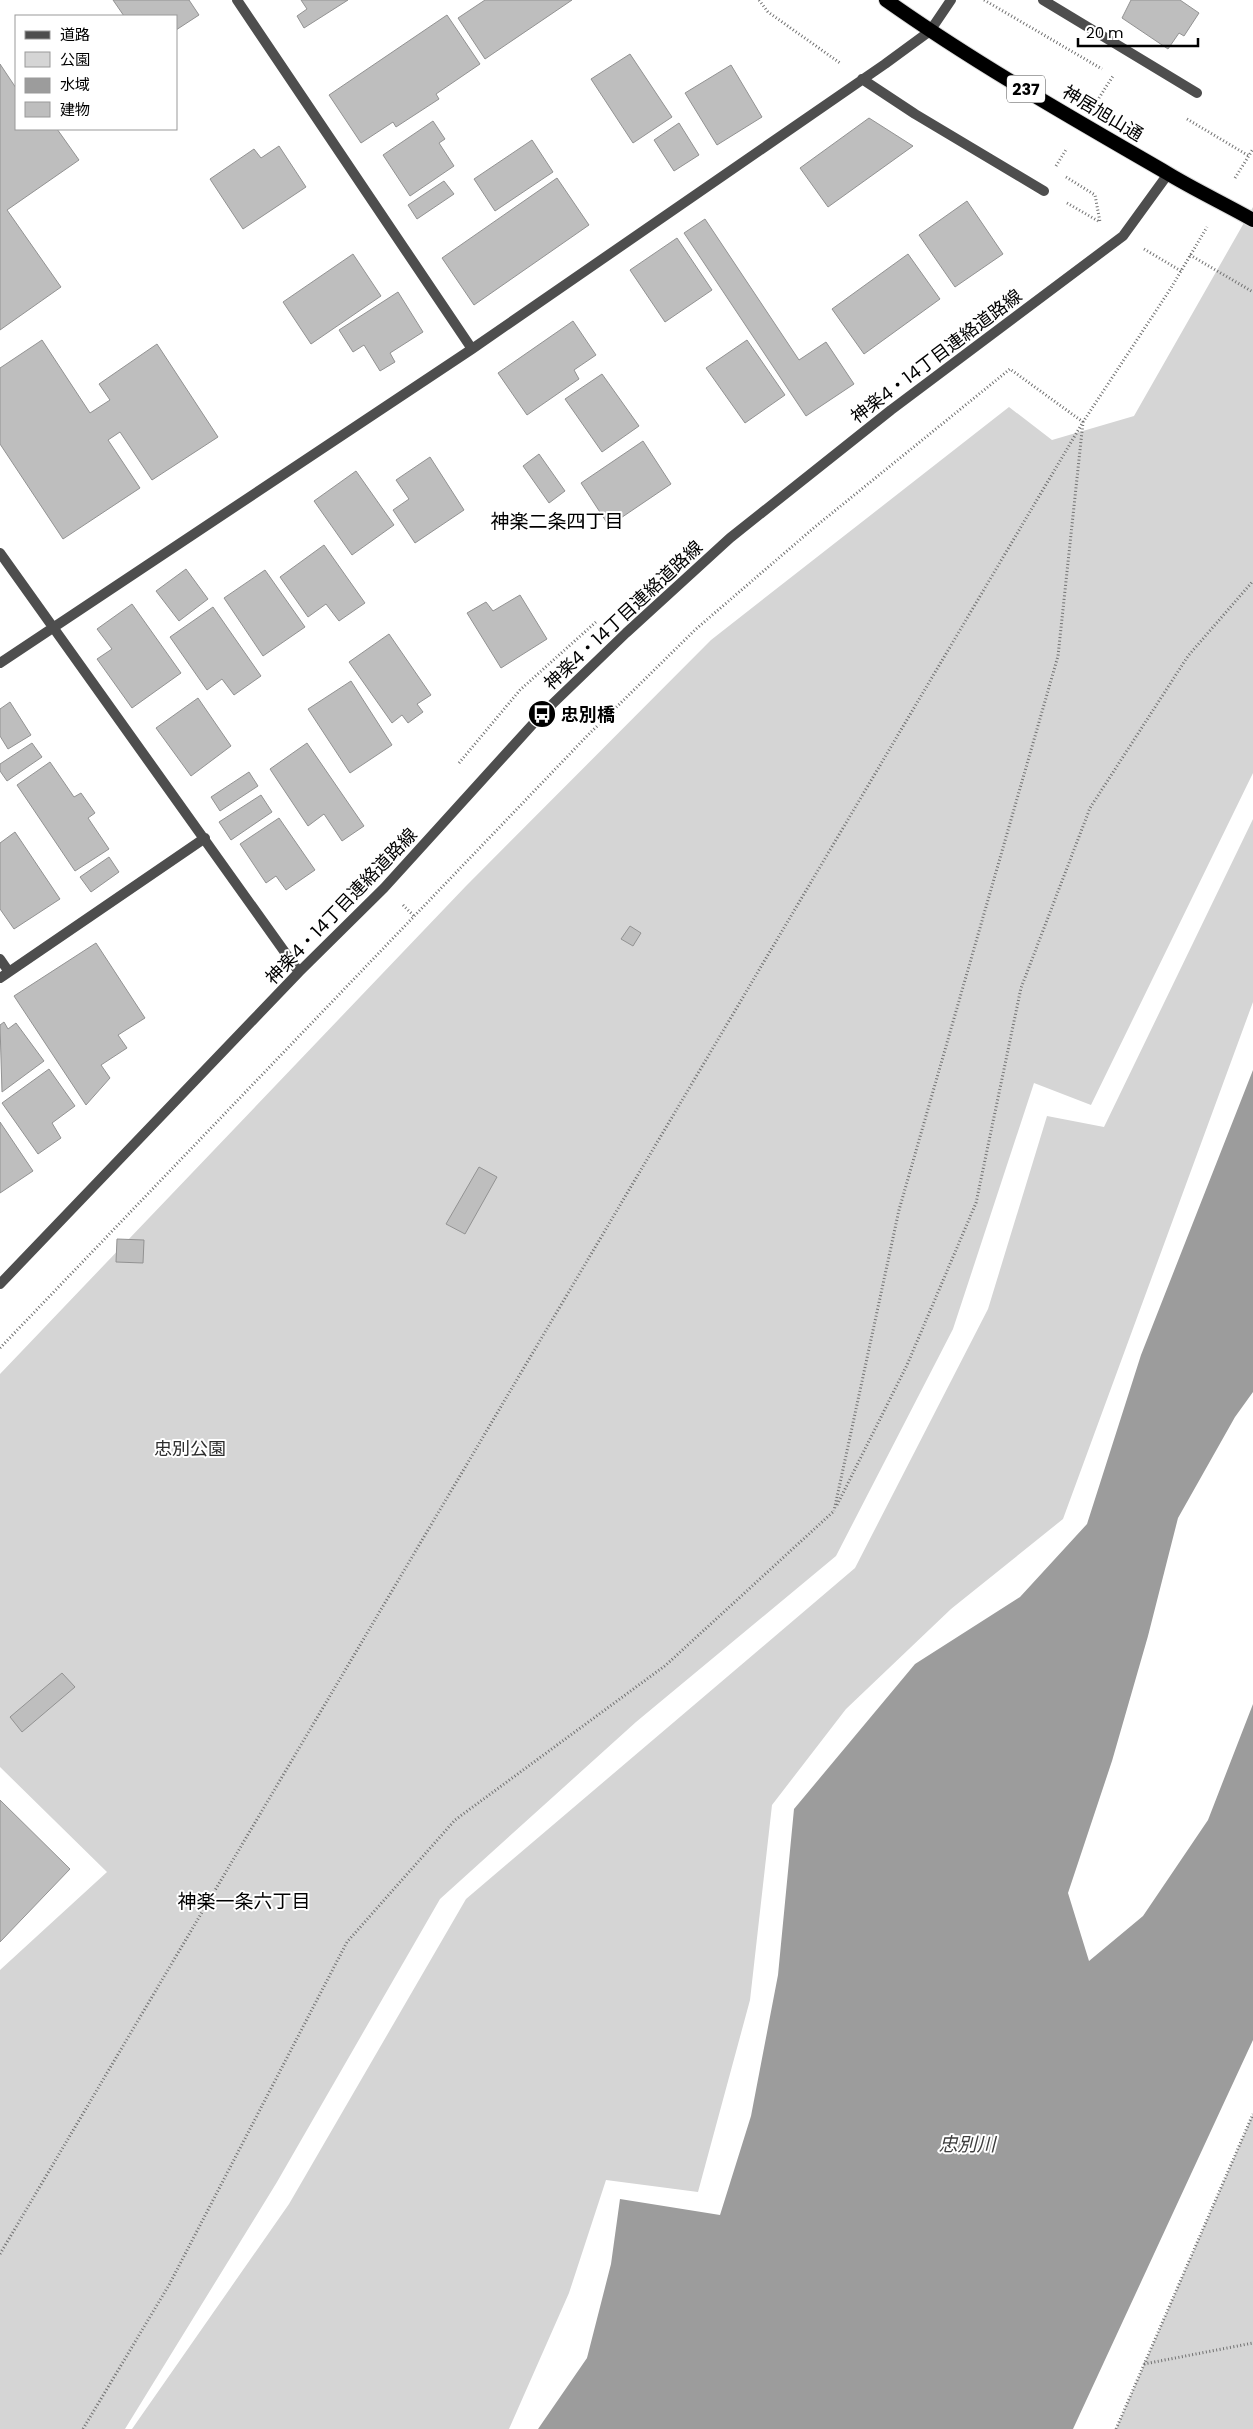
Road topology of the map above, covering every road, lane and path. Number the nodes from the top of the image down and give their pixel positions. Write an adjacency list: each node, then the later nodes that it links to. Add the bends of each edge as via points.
1 (237, 0): 12 (street)
2 (886, 0): 5 (highway, 神居旭山通 / 237)
3 (952, 0): 5 (street)
4 (1043, 0): 7 (street)
5 (930, 31): 6 (street); 8 (highway, 神居旭山通 / 237)
6 (862, 80): 9 (street); 12 (street)
7 (1197, 93)
8 (1168, 174): 10 (highway, 神居旭山通 / 237); 21 (street, 神楽4・14丁目連絡道路線, via 1123,236 883,416 730,538 626,632 542,714 384,888)
9 (1044, 190)
10 (1253, 220)
11 (1253, 292): 13 (path, via 1190,255 1172,288)
12 (472, 349): 16 (street)
13 (1083, 422): 24 (path, via 1010,369 748,584 696,629 587,736); 25 (path, via 1058,656 899,1210); 27 (path)
14 (0, 553): 16 (street)
15 (1253, 582): 25 (path, via 1188,656 1090,808 1021,988 976,1203 907,1365)
16 (53, 627): 17 (street); 18 (street)
17 (0, 663)
18 (205, 838): 20 (street); 21 (street)
19 (0, 959): 20 (street)
20 (9, 972): 22 (street)
21 (299, 972): 23 (street, 神楽4・14丁目連絡道路線)
22 (0, 978)
23 (0, 1284)
24 (0, 1348)
25 (834, 1511): 30 (path, via 666,1665 455,1820 347,1942 169,2285)
26 (1253, 2114): 29 (path)
27 (0, 2254)
28 (1253, 2343): 29 (path)
29 (1144, 2364): 31 (path)
30 (83, 2429)
31 (1116, 2429)

